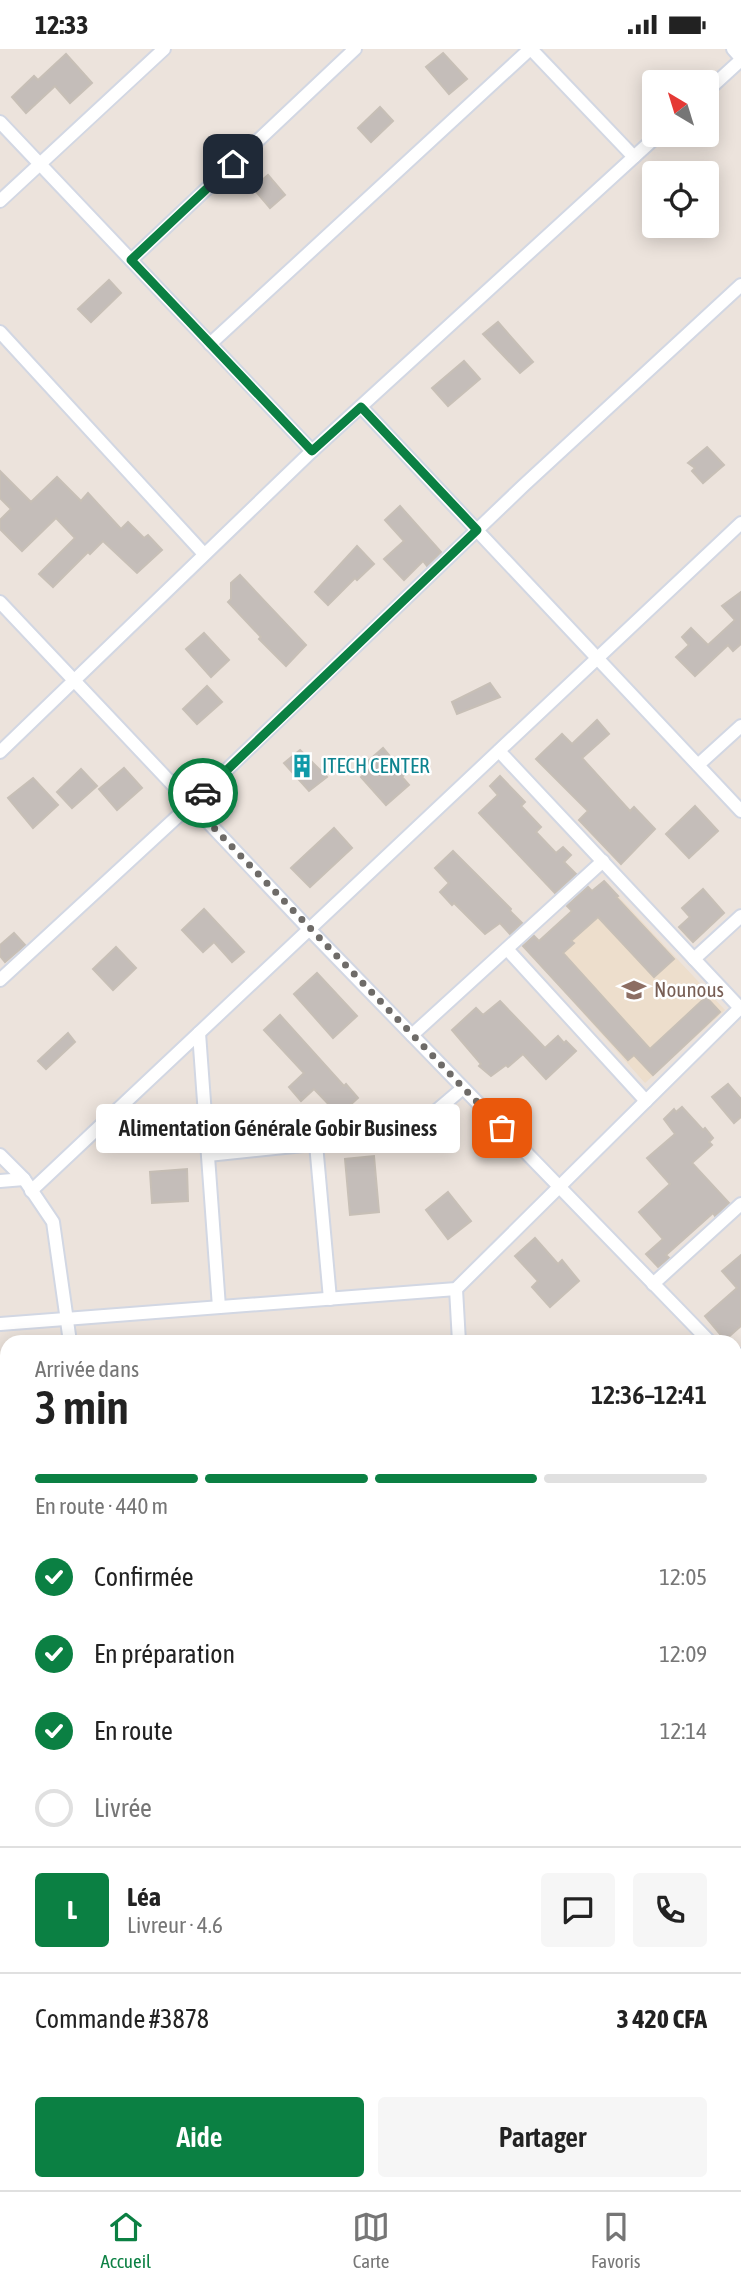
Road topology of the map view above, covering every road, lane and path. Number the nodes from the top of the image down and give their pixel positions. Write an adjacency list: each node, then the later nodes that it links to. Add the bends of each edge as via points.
1 (164, 49): 10 (street)
2 (355, 49): 12 (street)
3 (530, 49): 9 (street); 15 (street)
4 (733, 49): 5 (street)
5 (741, 59): 6 (street)
6 (719, 80)
7 (0, 122): 10 (street)
8 (645, 147): 9 (street)
9 (634, 157): 16 (street)
10 (40, 164): 11 (street); 12 (street)
11 (0, 201)
12 (131, 260): 15 (street)
13 (741, 285): 19 (street)
14 (0, 333): 20 (street)
15 (210, 344): 17 (street)
16 (361, 407): 17 (street); 19 (street)
17 (312, 451): 20 (street)
18 (741, 523): 22 (street)
19 (477, 530): 22 (street); 28 (street)
20 (204, 554): 23 (street)
21 (0, 601): 23 (street)
22 (597, 658): 25 (street); 27 (street)
23 (74, 681): 26 (street); 28 (street)
24 (741, 726): 27 (street)
25 (499, 751): 30 (street); 32 (street)
26 (0, 752)
27 (698, 765): 29 (street)
28 (191, 804): 32 (street); 35 (street)
29 (741, 811)
30 (603, 861): 33 (street); 34 (street)
31 (741, 916): 34 (street)
32 (309, 929): 37 (street); 38 (street)
33 (508, 949): 38 (street); 40 (street)
34 (694, 959): 36 (street)
35 (0, 980)
36 (740, 1009): 40 (street)
37 (199, 1033): 43 (street); 47 (street)
38 (412, 1035): 39 (street)
39 (463, 1088): 41 (street, via 409,1134); 46 (street)
40 (646, 1101): 46 (street)
41 (316, 1144): 43 (street); 51 (street)
42 (0, 1155): 44 (street)
43 (208, 1155): 52 (street)
44 (23, 1179): 45 (street); 47 (street)
45 (0, 1181)
46 (559, 1187): 49 (street); 50 (street)
47 (32, 1191): 53 (street, via 53,1221)
48 (741, 1203): 49 (street)
49 (653, 1284): 57 (street)
50 (456, 1289): 51 (street); 56 (street)
51 (330, 1299): 52 (street)
52 (219, 1307): 53 (street)
53 (68, 1319): 54 (street); 55 (street)
54 (0, 1324)
55 (69, 1335)
56 (459, 1335)
57 (703, 1335)

